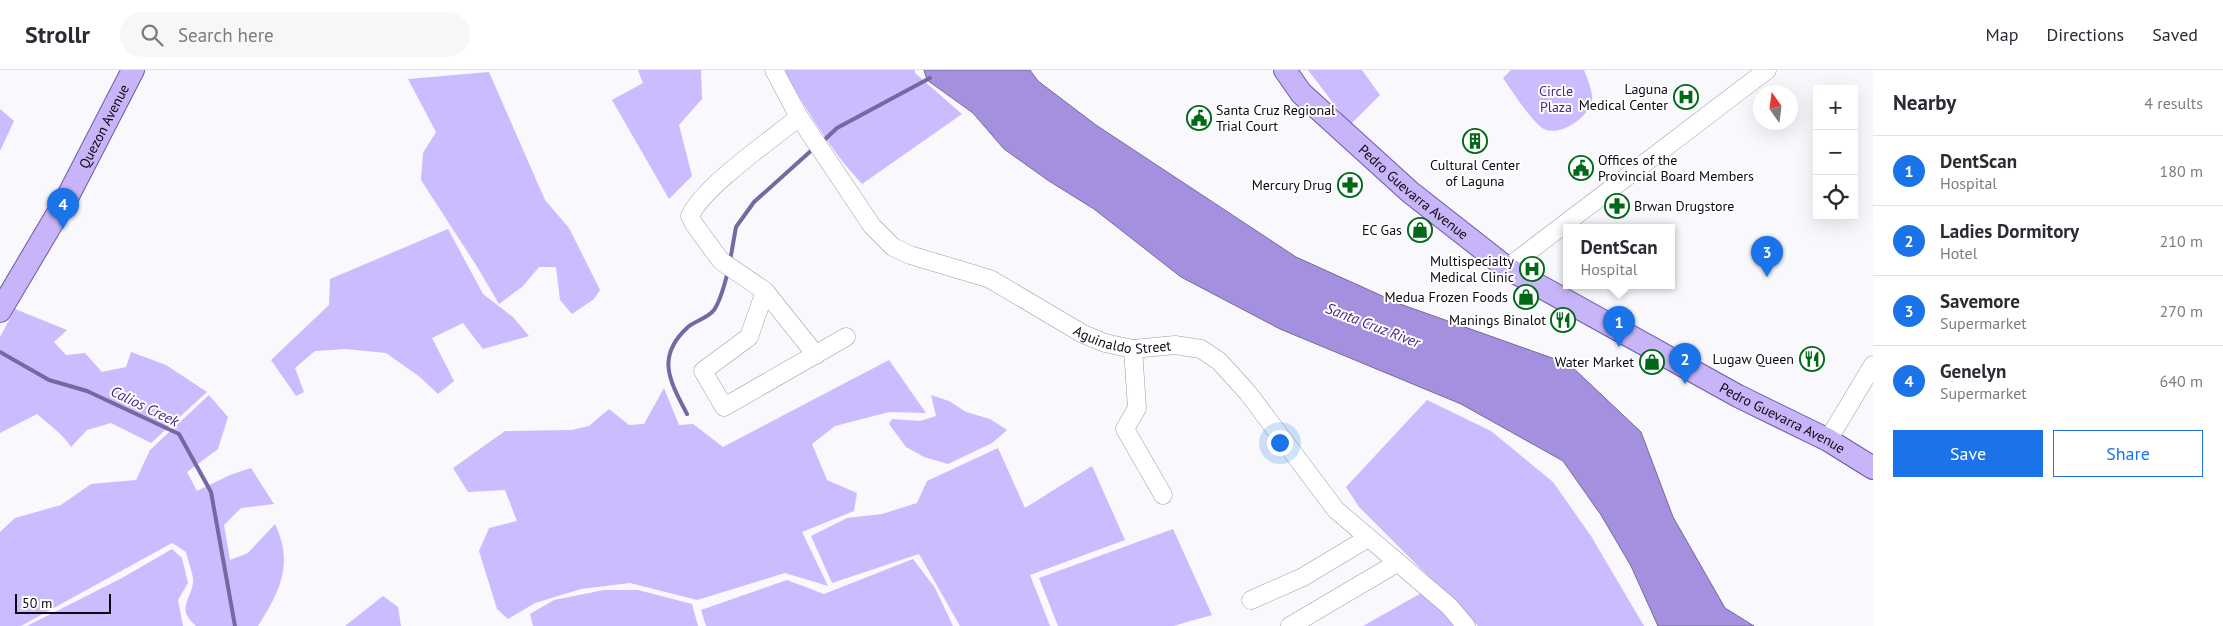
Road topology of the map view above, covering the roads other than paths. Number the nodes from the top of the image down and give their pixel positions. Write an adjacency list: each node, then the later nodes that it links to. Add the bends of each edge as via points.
1 (133, 70): 9 (main road, Quezon Avenue, via 68,196)
2 (774, 70): 5 (street, Aguinaldo Street)
3 (1285, 70): 8 (main road, Pedro Guevarra Avenue, via 1301,93 1410,192)
4 (1767, 70): 6 (street)
5 (799, 117): 10 (street, via 725,177 695,205 690,216 721,261); 13 (street, Aguinaldo Street, via 872,226 893,247 990,279 1083,334)
6 (1565, 224)
7 (1563, 225): 8 (street)
8 (1507, 268): 16 (main road, Pedro Guevarra Avenue, via 1738,396)
9 (7, 286): 11 (main road, Quezon Avenue)
10 (765, 291): 14 (street); 14 (street, via 750,338 702,372 724,407)
11 (0, 311)
12 (846, 337): 14 (street)
13 (1133, 349): 18 (street, via 1137,408 1125,428); 19 (street, Aguinaldo Street, via 1175,345 1201,349 1219,361 1248,393 1336,510)
14 (816, 355)
15 (1873, 366): 16 (street)
16 (1828, 440): 17 (main road, Pedro Guevarra Avenue)
17 (1873, 468)
18 (1163, 495)
19 (1368, 538): 20 (street, Aguinaldo Street); 21 (street, via 1303,577)
20 (1397, 563): 22 (street); 23 (street, Aguinaldo Street, via 1449,606)
21 (1252, 600)
22 (1290, 626)
23 (1466, 626)

